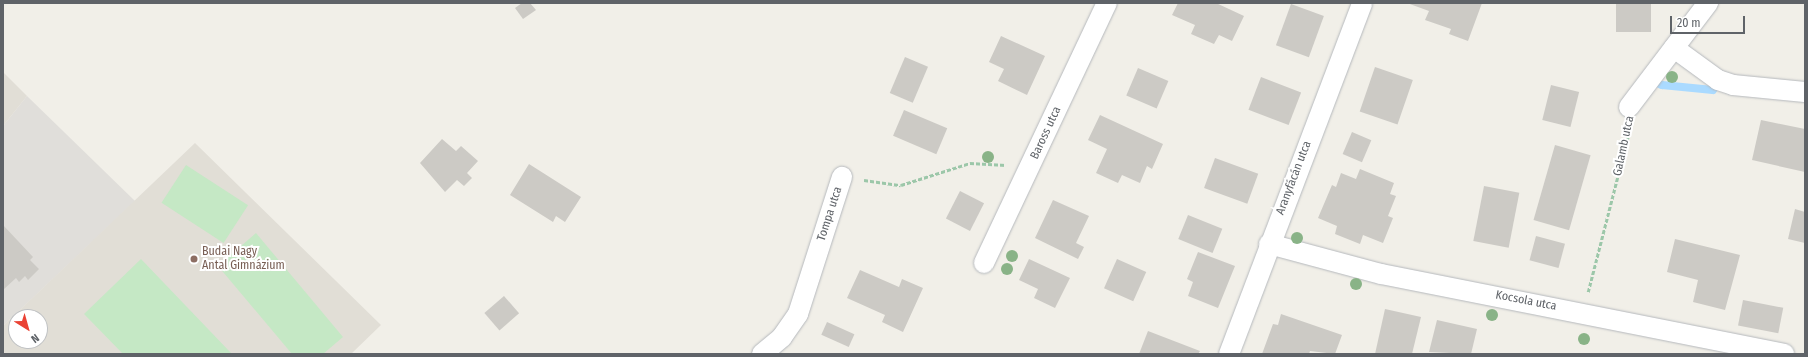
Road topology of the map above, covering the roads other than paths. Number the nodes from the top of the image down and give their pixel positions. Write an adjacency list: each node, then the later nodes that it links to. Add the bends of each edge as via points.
1 (1107, 3): 9 (street, Baross utca)
2 (1362, 3): 8 (street, Aranyfácán utca)
3 (1708, 3): 4 (street, Galamb utca)
4 (1674, 48): 5 (street, via 1718,80 1733,85); 6 (street, Galamb utca)
5 (1805, 92)
6 (1629, 106)
7 (842, 177): 10 (street, Tompa utca, via 798,314 782,337)
8 (1269, 244): 11 (street, Aranyfácán utca); 12 (street, Kocsola utca, via 1382,274)
9 (984, 263)
10 (762, 354)
11 (1228, 354)
12 (1784, 354)

